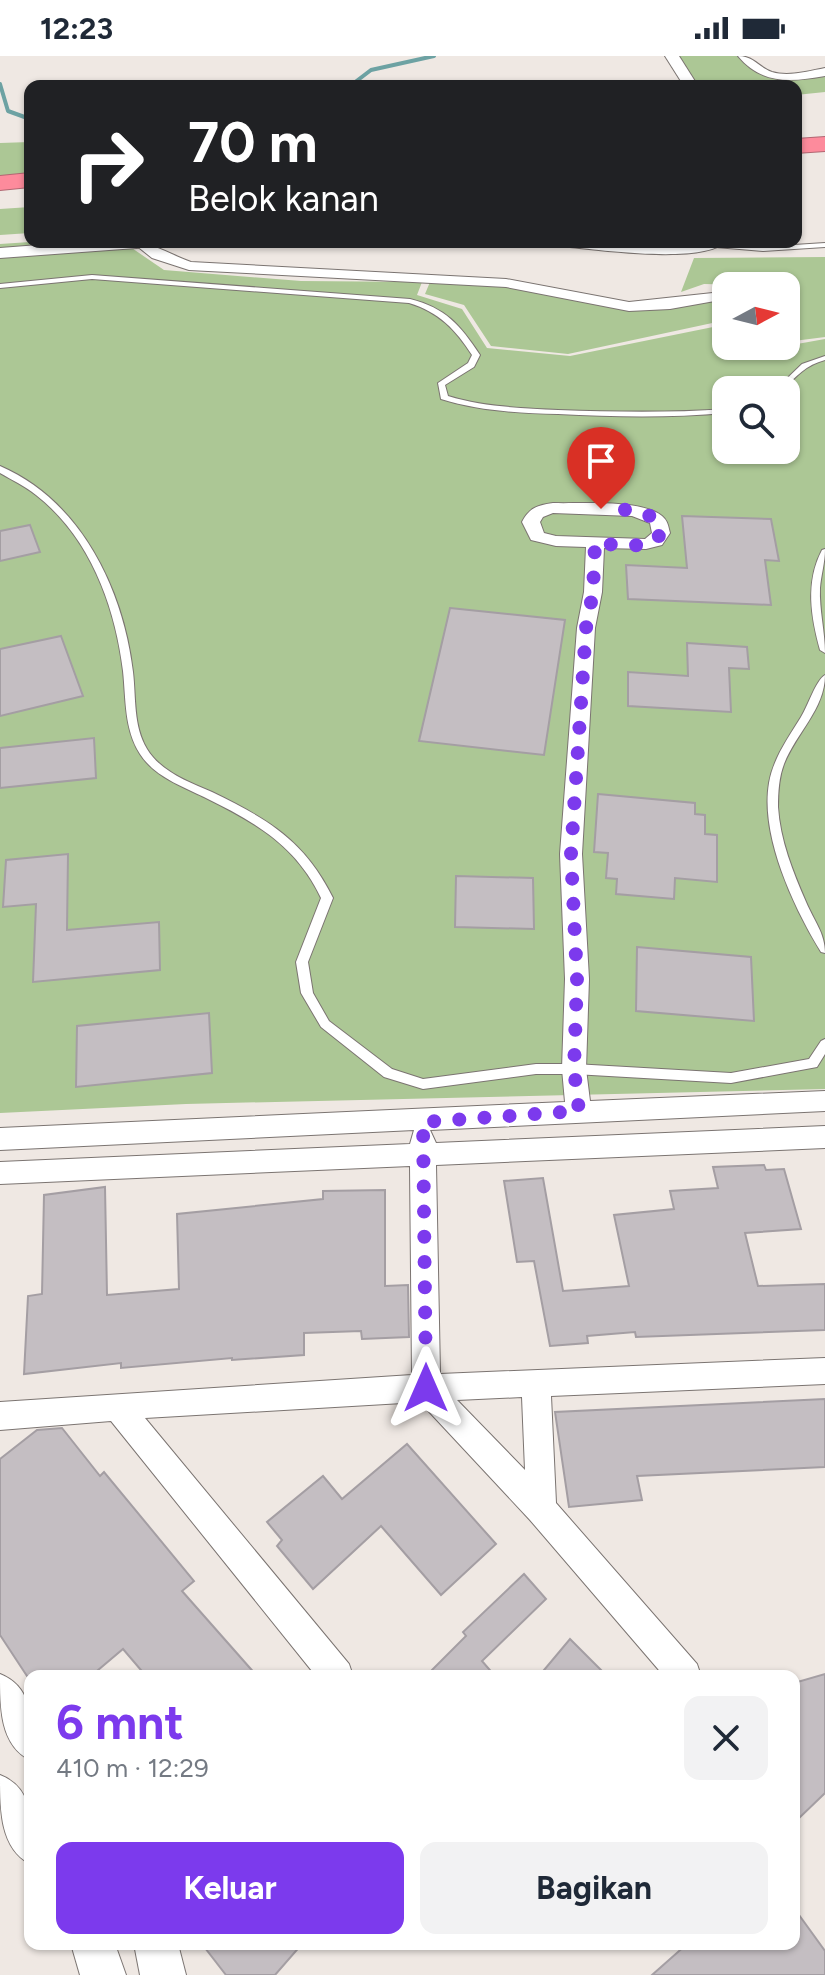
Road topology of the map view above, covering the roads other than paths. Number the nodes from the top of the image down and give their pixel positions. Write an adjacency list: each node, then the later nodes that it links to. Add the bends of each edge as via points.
1 (672, 56): 4 (street)
2 (744, 56): 3 (street, via 769,76)
3 (821, 71)
4 (687, 80)
5 (825, 144): 6 (highway)
6 (802, 146)
7 (24, 181): 8 (highway)
8 (0, 183)
9 (24, 197): 10 (highway)
10 (0, 199)
11 (24, 242): 12 (street)
12 (0, 244)
13 (825, 245): 14 (lane)
14 (802, 246)
15 (63, 248): 21 (street)
16 (149, 248): 23 (street, via 189,266 506,283 619,307)
17 (621, 248): 18 (street)
18 (662, 248)
19 (753, 248): 20 (lane)
20 (778, 248)
21 (0, 253)
22 (0, 286): 26 (lane, via 92,277 402,300 443,313 476,355 471,365 444,380 441,390 448,400 479,407 629,414)
23 (712, 298)
24 (825, 358): 25 (lane)
25 (790, 376)
26 (712, 411)
27 (0, 469): 34 (lane, via 47,500 103,572 125,647 136,735 146,756 170,777 271,828 319,877 327,898 302,962 307,993 325,1024 388,1073 423,1084)
28 (595, 543): 28 (street, via 651,543 661,529 653,517 632,511 553,508 532,519 532,531 540,538); 34 (street, via 571,854 577,979)
29 (825, 552): 30 (lane, via 816,575)
30 (825, 650)
31 (825, 678): 32 (lane, via 777,767 774,802 789,877 805,920)
32 (825, 949)
33 (825, 1044): 34 (lane, via 813,1063 731,1078)
34 (574, 1069): 36 (street)
35 (825, 1101): 36 (street)
36 (579, 1111): 37 (street)
37 (423, 1122): 39 (street); 40 (street)
38 (825, 1137): 40 (street)
39 (0, 1139)
40 (423, 1153): 41 (street); 44 (street)
41 (0, 1173)
42 (825, 1371): 43 (street)
43 (536, 1383): 44 (street); 47 (street)
44 (426, 1388): 45 (street); 47 (street)
45 (117, 1406): 46 (street); 48 (street)
46 (0, 1416)
47 (541, 1509): 49 (street)
48 (332, 1670)
49 (680, 1670)
50 (0, 1694): 51 (street)
51 (24, 1730)
52 (0, 1796): 53 (street)
53 (24, 1833)
54 (95, 1950): 56 (street)
55 (157, 1950): 57 (street)
56 (103, 1975)
57 (163, 1975)

